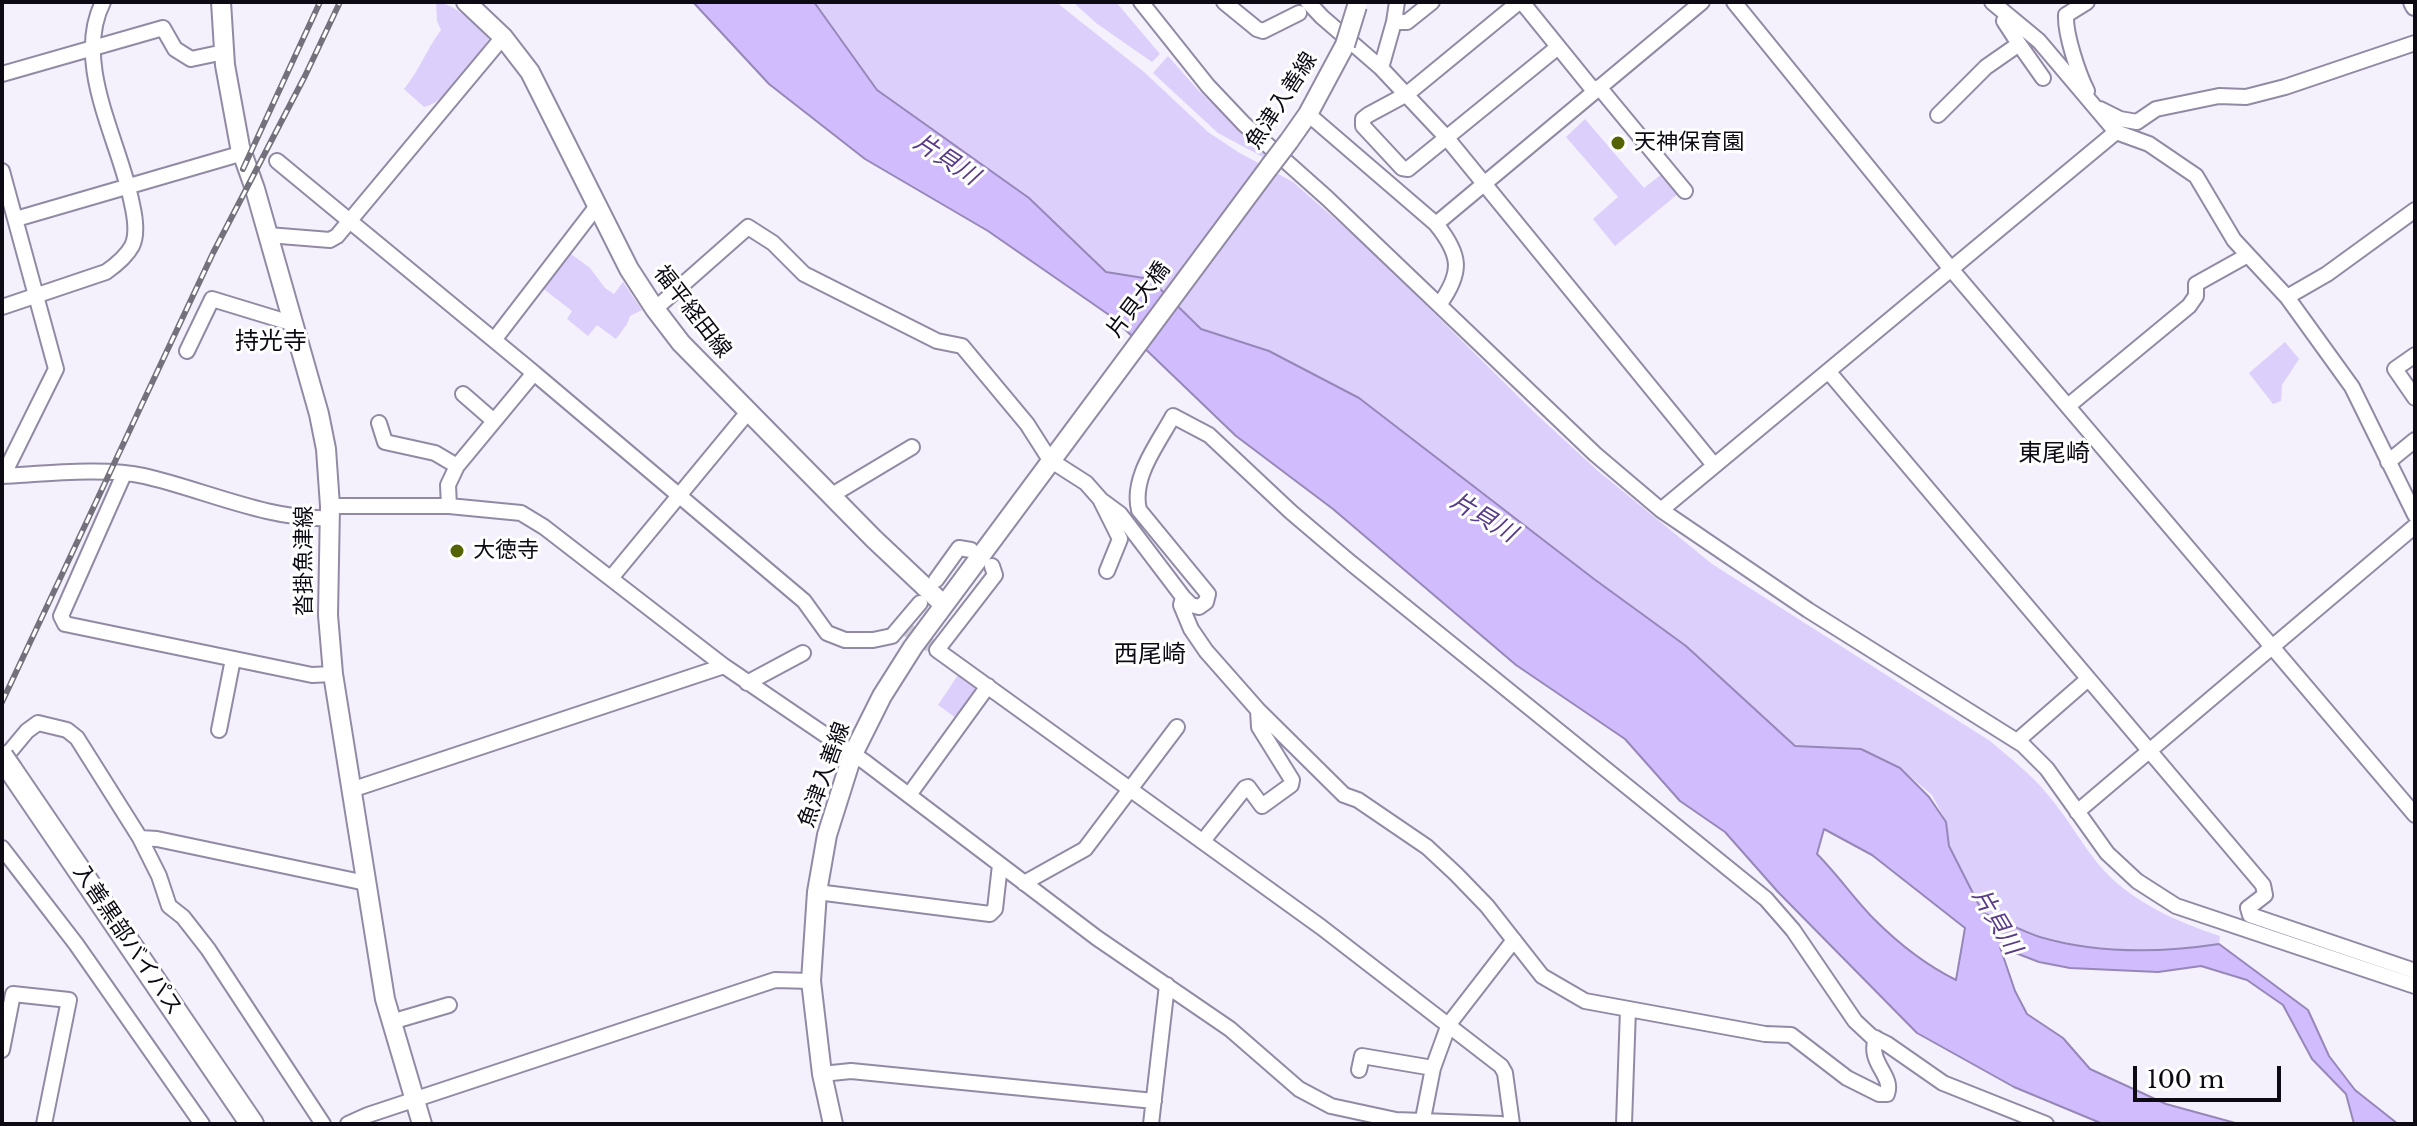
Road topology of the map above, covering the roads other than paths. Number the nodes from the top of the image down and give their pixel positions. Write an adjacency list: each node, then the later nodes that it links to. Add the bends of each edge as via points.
1 (103, 2): 20 (street)
2 (221, 2): 22 (main road, 沓掛魚津線)
3 (466, 2): 17 (main road, 福平経田線)
4 (1141, 2): 50 (street, via 1244,124)
5 (1224, 2): 14 (street, via 1263,31)
6 (1397, 2): 16 (street)
7 (1432, 2): 16 (street, via 1407,22)
8 (1520, 2): 21 (street); 27 (street)
9 (1702, 2): 26 (street)
10 (1734, 2): 47 (street)
11 (1992, 2): 15 (street)
12 (2087, 2): 28 (street, via 2066,15 2066,23)
13 (1357, 4): 29 (main road, 魚津入善線, bridge, via 1345,45)
14 (1304, 8): 23 (street)
15 (2007, 14): 19 (street, via 2004,21); 28 (street, via 2039,41)
16 (1394, 22): 23 (street)
17 (503, 37): 40 (main road, 福平経田線, via 530,72); 43 (street)
18 (2415, 43): 28 (street, via 2246,97 2219,96 2156,109 2137,122)
19 (2019, 44): 25 (street); 30 (street, via 1986,67)
20 (92, 47): 22 (street, via 163,28 175,49 191,59); 24 (street); 38 (street, via 99,90)
21 (1558, 47): 26 (street); 32 (street)
22 (224, 52): 33 (main road, 沓掛魚津線)
23 (1381, 68): 27 (street)
24 (2, 74)
25 (2043, 78)
26 (1596, 89): 37 (street); 39 (street)
27 (1407, 94): 32 (street); 32 (street, via 1368,115 1363,126 1408,169)
28 (2089, 102): 31 (street)
29 (1308, 114): 36 (main road, 魚津入善線, bridge); 44 (street)
30 (1938, 115)
31 (2116, 132): 46 (street, via 2149,144 2196,176); 47 (street)
32 (1446, 137): 37 (street)
33 (243, 153): 38 (street); 45 (main road, 沓掛魚津線)
34 (277, 161): 43 (street)
35 (2, 171): 42 (street)
36 (1265, 173): 67 (main road, 片貝大橋)
37 (1483, 182): 44 (street); 69 (street)
38 (129, 188): 42 (street); 48 (street, via 133,244 120,261 106,272)
39 (1685, 191)
40 (597, 206): 52 (main road, 福平経田線); 54 (street)
41 (2415, 210): 49 (street)
42 (16, 219): 48 (street)
43 (350, 220): 45 (street, via 330,240); 54 (street)
44 (1436, 224): 50 (street, via 1457,260 1453,286)
45 (268, 235): 53 (main road, 沓掛魚津線)
46 (2248, 255): 49 (street); 61 (street, via 2196,284 2189,306)
47 (1951, 269): 57 (street); 61 (street)
48 (37, 295): 51 (street); 72 (street, via 56,369)
49 (2287, 297): 68 (street, via 2352,387)
50 (1439, 305): 77 (street)
51 (2, 307)
52 (655, 309): 62 (main road, 福平経田線); 67 (street, via 748,227 804,274 937,341 962,346)
53 (294, 324): 55 (street, via 212,299); 78 (main road, 沓掛魚津線, via 324,437)
54 (494, 340): 58 (street)
55 (187, 351)
56 (2415, 355): 60 (street, via 2395,369)
57 (1828, 371): 69 (street); 94 (street)
58 (534, 373): 63 (street); 73 (street)
59 (463, 394): 63 (street)
60 (2415, 398)
61 (2068, 406): 89 (street)
62 (748, 412): 73 (street); 74 (main road, 福平経田線)
63 (494, 421): 70 (street)
64 (379, 423): 70 (street, via 385,442 435,453)
65 (2415, 440): 68 (street)
66 (912, 447): 74 (street)
67 (1053, 455): 75 (street); 88 (main road, 魚津入善線)
68 (2388, 462): 79 (street)
69 (1714, 465): 77 (street)
70 (457, 466): 76 (street, via 448,485)
71 (124, 474): 72 (street); 78 (street, via 309,519); 91 (street, via 61,616 65,624)
72 (3, 476)
73 (680, 495): 84 (street); 87 (street, via 804,601 827,633 845,640 892,636)
74 (832, 495): 88 (main road, 福平経田線)
75 (1101, 500): 83 (street, via 1120,539); 86 (street, via 1120,514)
76 (449, 506): 78 (street); 84 (street, via 521,513)
77 (1661, 510): 100 (street)
78 (330, 512): 93 (main road, 沓掛魚津線)
79 (2415, 515)
80 (2415, 526): 89 (street)
81 (971, 550): 85 (street, via 959,548)
82 (992, 566): 96 (street, via 995,575 937,650)
83 (1107, 571)
84 (611, 578): 92 (street)
85 (936, 580)
86 (1183, 597): 97 (street, via 1191,629); 125 (street, via 1199,607 1208,594 1139,510 1136,499 1139,481 1173,416 1209,435 1351,563 1766,899 1855,1021)
87 (920, 603)
88 (944, 605): 102 (main road, 魚津入善線, via 882,696)
89 (2273, 647): 101 (street); 108 (street)
90 (803, 653): 95 (street)
91 (233, 659): 93 (street, via 312,675); 99 (street)
92 (724, 666): 95 (street); 104 (street)
93 (333, 674): 104 (main road, 沓掛魚津線)
94 (2087, 680): 100 (street); 101 (street)
95 (747, 683): 102 (street)
96 (988, 686): 105 (street); 106 (street)
97 (1258, 710): 110 (street, via 1259,727 1291,785 1262,806 1245,788); 116 (street, via 1344,795 1427,847)
98 (1177, 727): 105 (street)
99 (219, 730)
100 (2017, 741): 107 (street, via 2047,769)
101 (2149, 751): 107 (street); 117 (street, via 2263,885 2265,895 2248,908 2250,915)
102 (852, 756): 106 (street); 115 (main road, 魚津入善線, via 827,835)
103 (5, 763): 109 (street, via 38,723 67,730); 136 (highway, 入善黒部バイパス)
104 (351, 790): 113 (main road, 沓掛魚津線)
105 (1131, 790): 110 (street); 114 (street, via 1085,849)
106 (909, 795): 112 (street)
107 (2077, 812): 120 (street, via 2107,853 2176,906)
108 (2415, 815)
109 (140, 838): 113 (street); 137 (street, via 169,906 208,949)
110 (1203, 841): 124 (street)
111 (2, 848): 135 (street)
112 (1000, 865): 114 (street); 115 (street, via 990,914)
113 (366, 883): 123 (main road, 沓掛魚津線)
114 (1024, 883): 119 (street)
115 (817, 892): 118 (main road, 魚津入善線)
116 (1514, 940): 122 (street, via 1542,976 1585,1001); 124 (street)
117 (2415, 971)
118 (811, 981): 129 (main road, 魚津入善線); 130 (street, via 775,980)
119 (1167, 985): 131 (street); 132 (street, via 1230,1029 1299,1089 1331,1106)
120 (2415, 986)
121 (449, 1005): 123 (street)
122 (1628, 1009): 125 (street, via 1791,1035 1847,1078 1887,1094 1889,1084 1872,1048); 144 (street)
123 (391, 1022): 130 (main road, 沓掛魚津線)
124 (1449, 1024): 127 (street); 143 (street, via 1501,1066)
125 (1876, 1038): 145 (street, via 1943,1083)
126 (2, 1050): 134 (street, via 13,994 69,1000)
127 (1433, 1068): 128 (street, via 1362,1056); 132 (street)
128 (1359, 1070)
129 (822, 1074): 131 (street, via 851,1071); 140 (main road, 魚津入善線)
130 (414, 1101): 138 (street); 139 (main road, 沓掛魚津線)
131 (1154, 1101): 141 (street)
132 (1422, 1123): 133 (street)
133 (1474, 1123): 142 (street)
134 (44, 1124)
135 (202, 1124)
136 (252, 1124)
137 (323, 1124)
138 (348, 1124)
139 (422, 1124)
140 (833, 1124)
141 (1151, 1124)
142 (1501, 1124)
143 (1512, 1124)
144 (1624, 1124)
145 (2046, 1124)

